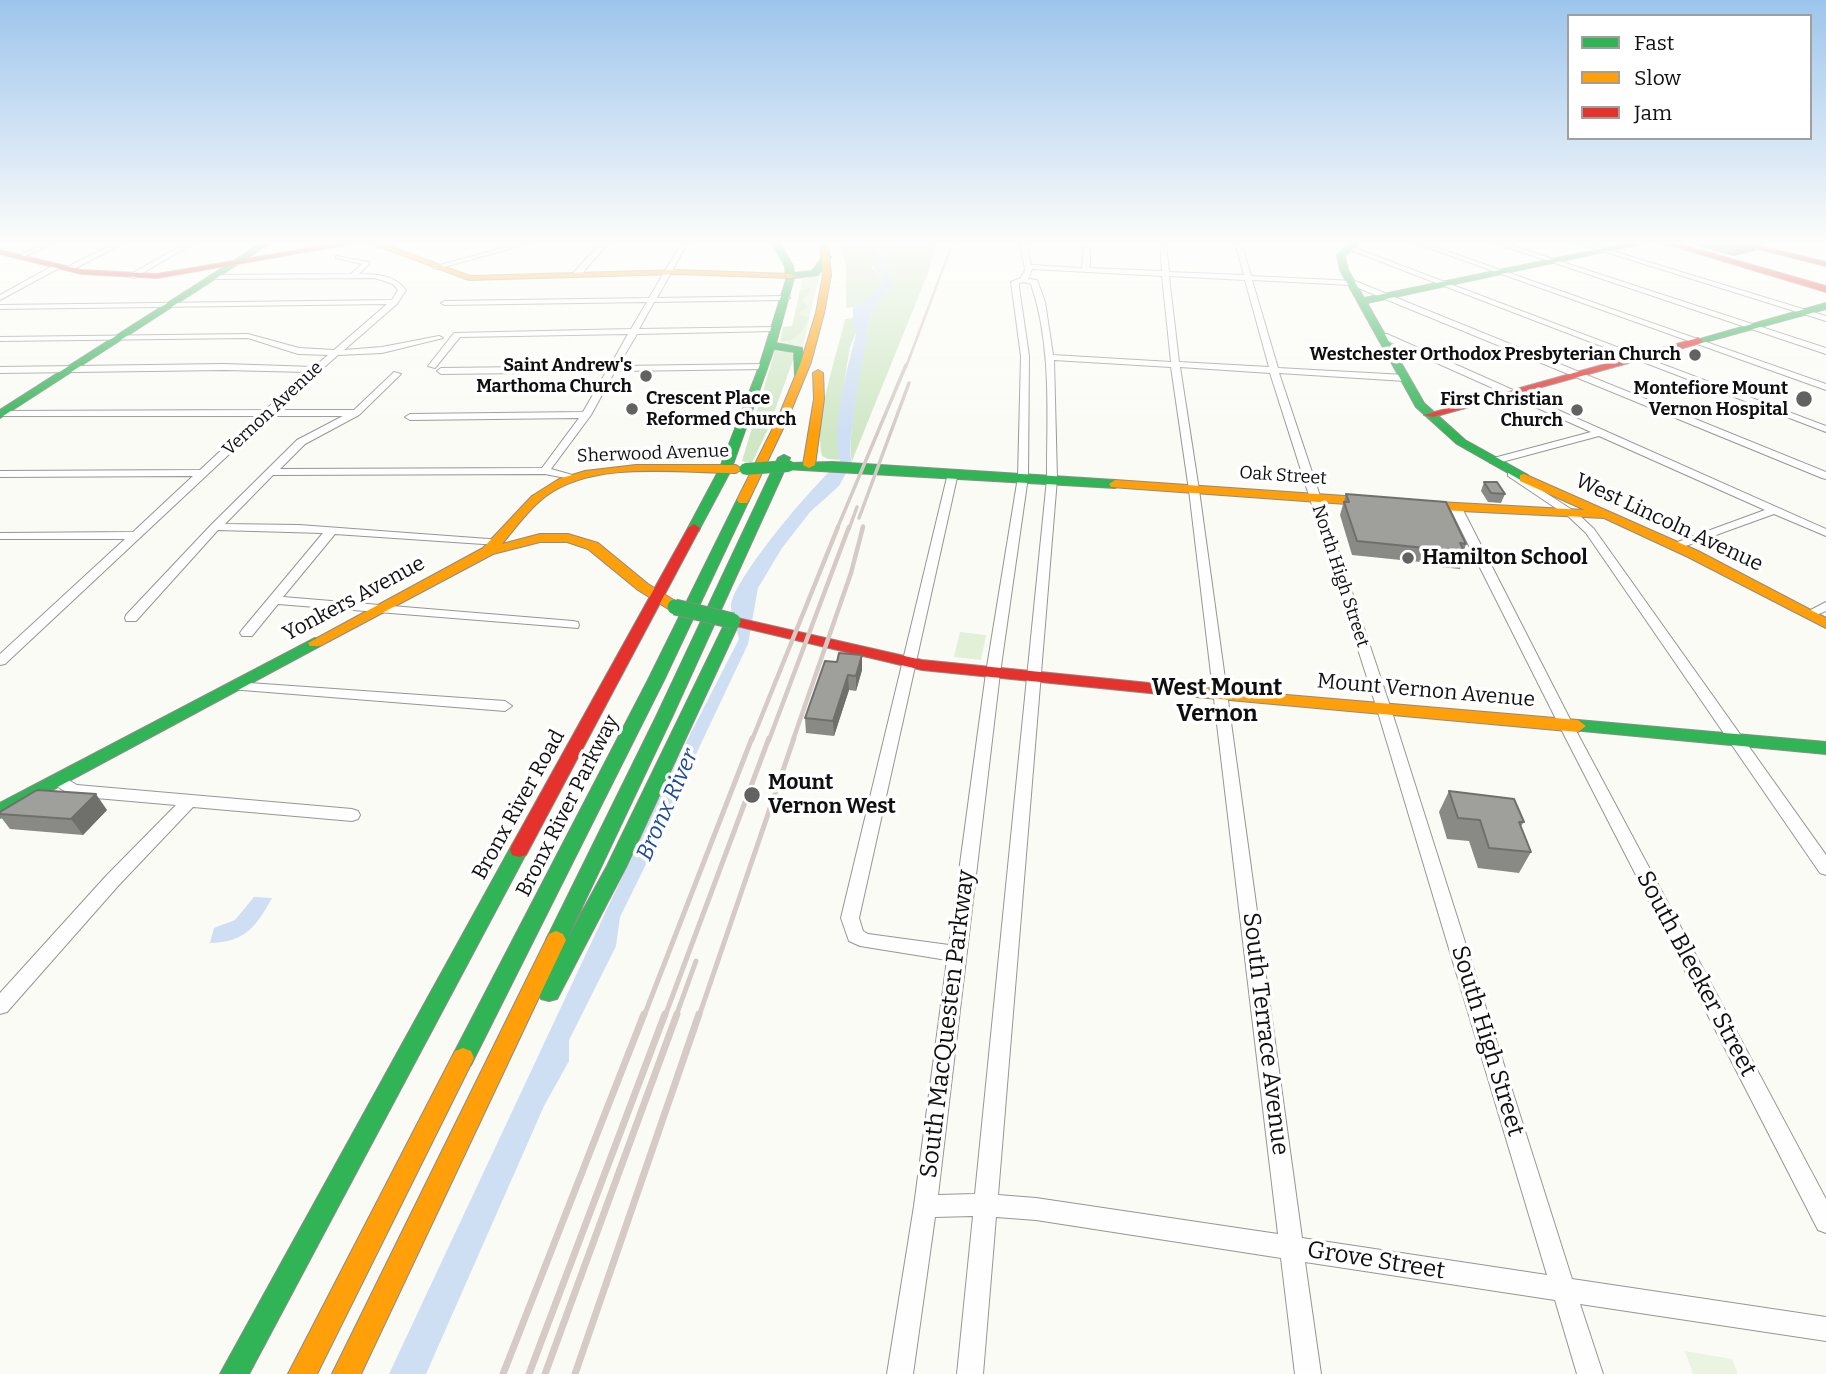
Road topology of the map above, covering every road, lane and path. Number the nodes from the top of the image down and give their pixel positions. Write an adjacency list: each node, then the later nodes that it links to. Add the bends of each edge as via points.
1 (50, 306): 19 (street)
2 (166, 306): 26 (main road)
3 (389, 306): 32 (street, Vernon Avenue)
4 (648, 306): 24 (street)
5 (783, 306): 23 (main road, Bronx River Road)
6 (822, 306): 47 (main road, Bronx River Parkway)
7 (835, 306): 44 (main road)
8 (1018, 306): 69 (street, South MacQuesten Parkway, via 1025,356)
9 (1040, 306): 33 (street)
10 (1169, 306): 35 (street, South Terrace Avenue)
11 (1257, 306): 42 (street, North High Street)
12 (1365, 306): 25 (main road, West Lincoln Avenue)
13 (1409, 306): 46 (street)
14 (1506, 306): 34 (street)
15 (1597, 306): 29 (street)
16 (1690, 306): 22 (street)
17 (1786, 306): 20 (street)
18 (1826, 306): 20 (main road)
19 (0, 307)
20 (1805, 312): 21 (street); 22 (main road)
21 (1826, 319)
22 (1753, 327): 29 (main road); 31 (street)
23 (775, 329): 24 (street); 30 (main road, Bronx River Road)
24 (634, 332): 36 (street, via 457,335); 39 (street)
25 (1384, 336): 48 (main road, West Lincoln Avenue); 50 (street)
26 (118, 337): 28 (street); 32 (street, via 248,336 298,351); 38 (main road)
27 (439, 338): 32 (street, via 382,350)
28 (0, 339)
29 (1698, 342): 34 (main road); 49 (street)
30 (770, 345): 37 (main road, Bronx River Road); 47 (main road, via 799,350)
31 (1826, 351)
32 (334, 353): 41 (street, Vernon Avenue)
33 (1047, 357): 35 (street); 71 (street)
34 (1641, 358): 46 (main road); 58 (street)
35 (1175, 364): 42 (street); 72 (street, South Terrace Avenue)
36 (432, 366)
37 (764, 367): 39 (street); 63 (main road, Bronx River Road)
38 (71, 368): 40 (street); 41 (street); 52 (main road)
39 (614, 369): 43 (street); 54 (street)
40 (0, 370)
41 (315, 370): 53 (street, Vernon Avenue)
42 (1273, 370): 48 (street); 73 (street, North High Street)
43 (441, 371)
44 (818, 373): 57 (main road); 62 (main road, via 819,399)
45 (397, 374): 51 (street)
46 (1578, 375): 50 (main road); 68 (street)
47 (800, 376): 122 (main road, Bronx River Parkway, via 650,692)
48 (1405, 378): 55 (main road, West Lincoln Avenue)
49 (1826, 387)
50 (1509, 392): 55 (main road); 59 (street)
51 (356, 413): 53 (street); 64 (street, via 301,442)
52 (1, 414): 53 (street)
53 (266, 414): 65 (street, Vernon Avenue)
54 (586, 415): 56 (street); 70 (street)
55 (1429, 415): 61 (main road, West Lincoln Avenue)
56 (410, 417)
57 (800, 421)
58 (1826, 429)
59 (1598, 433): 61 (street); 75 (street)
60 (790, 443): 114 (main road, via 680,684)
61 (1494, 461): 76 (street, West Lincoln Avenue); 77 (main road, West Lincoln Avenue)
62 (809, 465): 63 (main road, Sherwood Avenue, bridge); 66 (main road, Sherwood Avenue)
63 (725, 470): 70 (main road, Sherwood Avenue, via 601,472); 86 (main road, Bronx River Road)
64 (271, 472): 70 (street); 78 (street)
65 (204, 473): 67 (street); 82 (street, Vernon Avenue)
66 (953, 473): 69 (main road, Oak Street); 97 (street)
67 (0, 474)
68 (1826, 476)
69 (1023, 477): 71 (main road, Oak Street); 98 (street, South MacQuesten Parkway)
70 (549, 479): 85 (main road, Sherwood Avenue)
71 (1052, 479): 72 (main road, Oak Street); 99 (street)
72 (1194, 490): 73 (main road, Oak Street); 101 (street, South Terrace Avenue)
73 (1314, 498): 74 (main road, Oak Street); 103 (street, North High Street)
74 (1456, 508): 76 (main road, Oak Street); 104 (street, South Bleeker Street)
75 (1774, 510): 80 (street); 84 (street)
76 (1573, 515): 77 (main road, Oak Street); 105 (street, West Lincoln Avenue, via 1590,531)
77 (1610, 515): 84 (main road, West Lincoln Avenue)
78 (215, 527): 79 (street); 91 (street)
79 (332, 530): 85 (street); 87 (street)
80 (1826, 533)
81 (6, 536): 82 (street); 83 (street)
82 (135, 536): 96 (street, Vernon Avenue)
83 (0, 545)
84 (1676, 546): 90 (main road, West Lincoln Avenue)
85 (493, 547): 86 (main road, Yonkers Avenue, via 531,538 589,544); 89 (main road, Yonkers Avenue)
86 (656, 595): 92 (main road, Yonkers Avenue, bridge, via 675,607); 121 (main road, Bronx River Road)
87 (275, 600): 89 (street); 95 (street)
88 (1826, 606): 90 (street)
89 (379, 610): 94 (street); 100 (main road, Yonkers Avenue)
90 (1809, 614): 93 (main road, West Lincoln Avenue)
91 (131, 618)
92 (733, 621): 97 (main road, Mount Vernon Avenue); 114 (main road, via 567,961)
93 (1826, 624)
94 (573, 625)
95 (247, 633)
96 (0, 661)
97 (908, 662): 98 (main road, Mount Vernon Avenue); 112 (street, via 851,927 855,936 866,941)
98 (993, 673): 99 (main road, Mount Vernon Avenue); 112 (street, South MacQuesten Parkway)
99 (1034, 678): 101 (main road, Mount Vernon Avenue); 115 (street)
100 (235, 686): 102 (street); 107 (main road, Yonkers Avenue)
101 (1221, 694): 103 (main road, Mount Vernon Avenue); 118 (street, South Terrace Avenue)
102 (505, 706)
103 (1384, 709): 104 (main road, Mount Vernon Avenue); 119 (street, South High Street)
104 (1566, 725): 105 (main road, Mount Vernon Avenue); 117 (street, South Bleeker Street)
105 (1739, 741): 106 (main road, Mount Vernon Avenue); 111 (street, West Lincoln Avenue)
106 (1826, 748)
107 (58, 780): 108 (street, via 73,790); 109 (main road, Yonkers Avenue)
108 (189, 801): 110 (street); 113 (street)
109 (3, 810)
110 (352, 815)
111 (1826, 868)
112 (957, 954): 116 (street, South MacQuesten Parkway)
113 (0, 1006)
114 (447, 1166): 123 (main road)
115 (984, 1205): 116 (street, Grove Street); 118 (street, Grove Street); 125 (street)
116 (925, 1206): 124 (street, South MacQuesten Parkway)
117 (1826, 1222)
118 (1292, 1248): 119 (street, Grove Street); 126 (street, South Terrace Avenue)
119 (1564, 1289): 120 (street, Grove Street); 127 (street, South High Street)
120 (1826, 1329)
121 (234, 1374)
122 (302, 1374)
123 (346, 1374)
124 (900, 1374)
125 (970, 1374)
126 (1308, 1374)
127 (1590, 1374)

